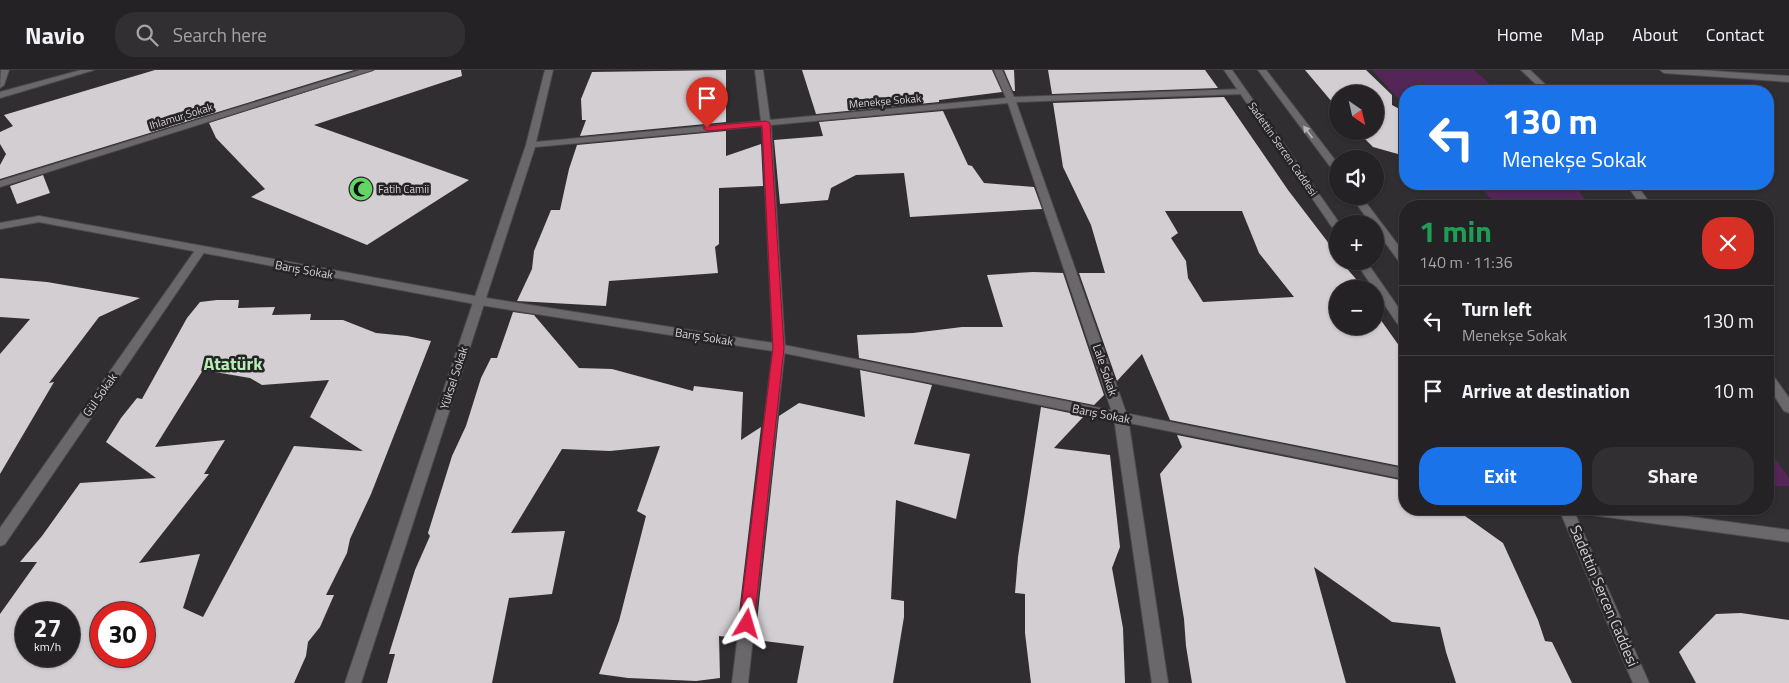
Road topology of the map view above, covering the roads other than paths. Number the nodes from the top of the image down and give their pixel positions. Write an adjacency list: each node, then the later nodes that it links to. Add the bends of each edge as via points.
1 (5, 70): 12 (street)
2 (90, 70): 15 (street)
3 (370, 70): 20 (street, Ihlamur Sokak)
4 (548, 70): 18 (street, Yüksel Sokak)
5 (759, 70): 17 (street)
6 (998, 70): 16 (street, Lale Sokak)
7 (1228, 70): 14 (street, Sadettin Sercen Caddesi)
8 (1262, 70): 19 (street, one-way to 8)
9 (1525, 70): 13 (street)
10 (1664, 70): 11 (street)
11 (1789, 79)
12 (0, 85)
13 (1541, 85)
14 (1242, 91): 16 (street, Menekşe Sokak); 22 (street, Sadettin Sercen Caddesi)
15 (0, 95)
16 (1011, 100): 17 (street, Menekşe Sokak); 32 (street, Lale Sokak)
17 (766, 123): 18 (street, Menekşe Sokak); 29 (street)
18 (531, 145): 27 (street, Yüksel Sokak)
19 (1329, 159)
20 (0, 184)
21 (1363, 205): 25 (street)
22 (1329, 215)
23 (0, 226): 24 (street, Barış Sokak, via 39,220)
24 (200, 251): 27 (street, Barış Sokak); 37 (street, Gül Sokak)
25 (1399, 254)
26 (1366, 270): 28 (street)
27 (480, 302): 29 (street, Barış Sokak); 38 (street, Yüksel Sokak)
28 (1399, 317)
29 (779, 348): 32 (street, Barış Sokak); 39 (street)
30 (1774, 386): 31 (street)
31 (1789, 408)
32 (1121, 418): 33 (street, Barış Sokak); 40 (street, Lale Sokak)
33 (1399, 473)
34 (1569, 515): 41 (street, Sadettin Sercen Caddesi)
35 (1636, 515): 36 (street)
36 (1789, 536)
37 (0, 540)
38 (353, 683)
39 (740, 683)
40 (1160, 683)
41 (1641, 683)

